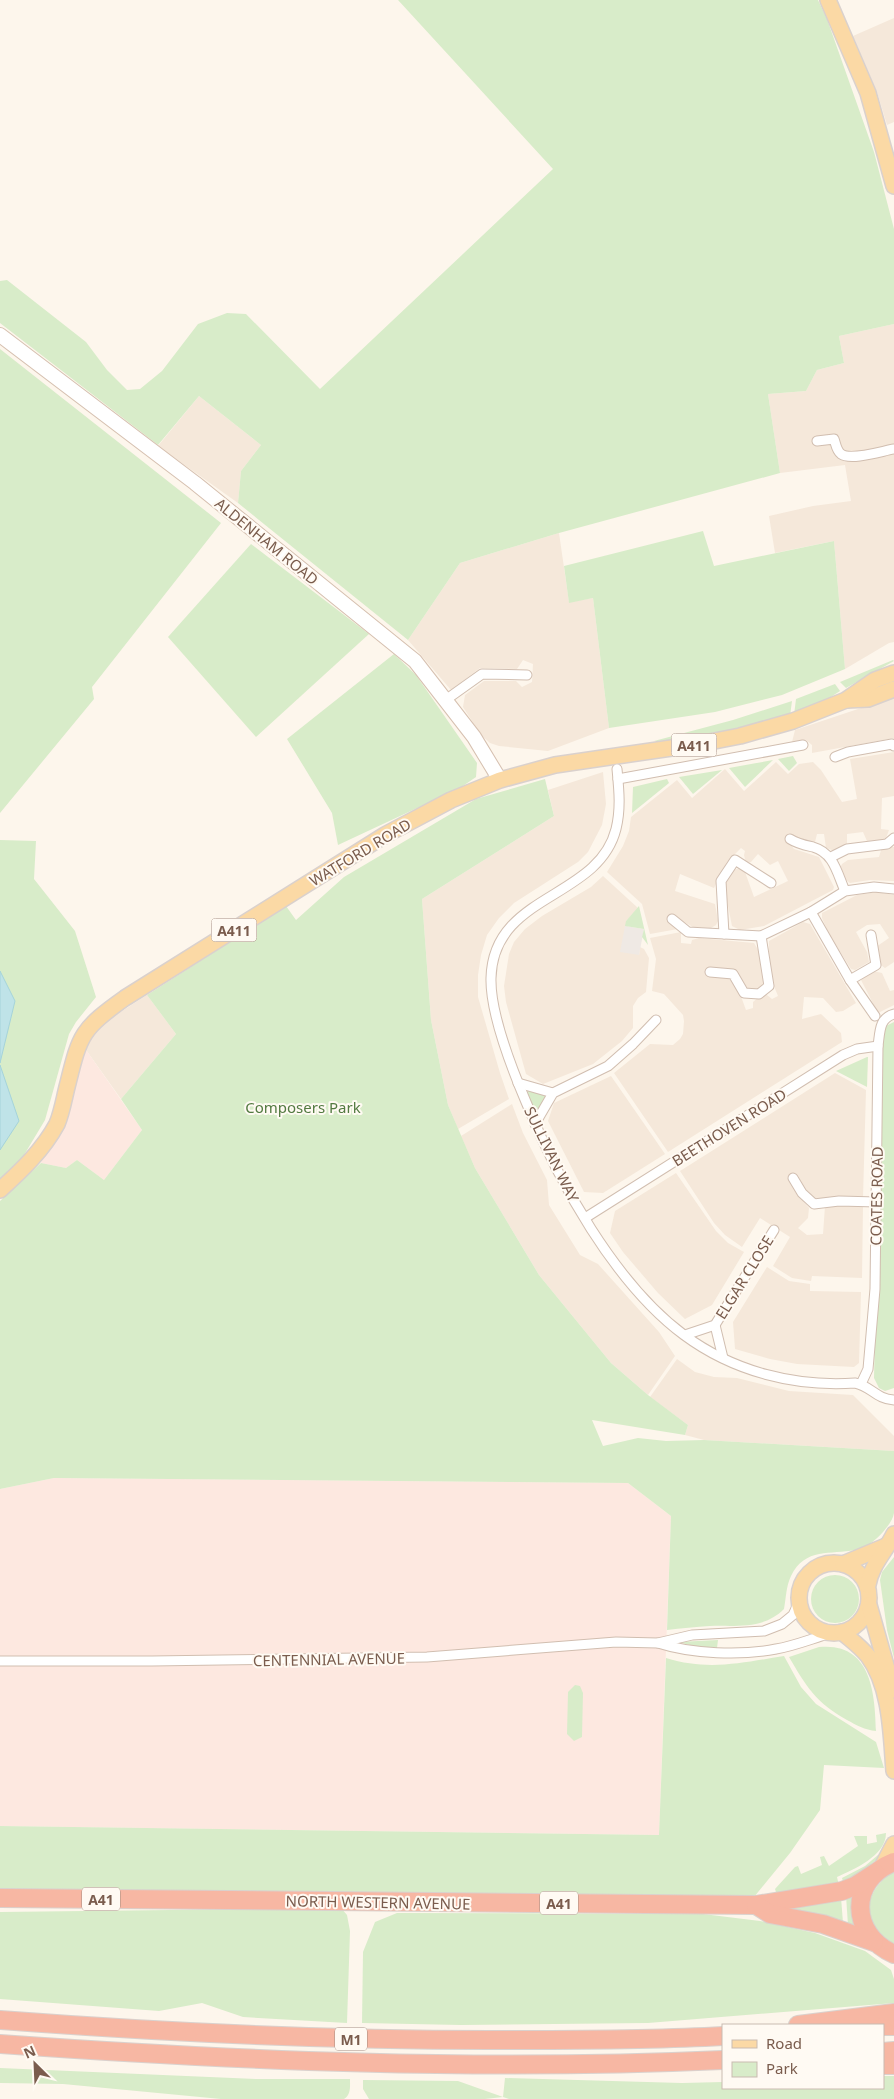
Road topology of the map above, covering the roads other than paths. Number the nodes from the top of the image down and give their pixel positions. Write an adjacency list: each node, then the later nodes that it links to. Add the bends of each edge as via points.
1 (828, 0): 2 (main road)
2 (890, 152): 3 (main road)
3 (894, 186)
4 (0, 335): 12 (street, ALDENHAM ROAD, via 195,484 415,661)
5 (817, 441): 6 (street, via 834,439 837,449 846,456)
6 (894, 449)
7 (894, 664): 10 (main road)
8 (894, 673): 10 (main road, WATFORD ROAD)
9 (526, 675): 12 (street, via 482,674)
10 (875, 680): 13 (main road, WATFORD ROAD)
11 (894, 689): 13 (main road, WATFORD ROAD, via 868,699)
12 (447, 699): 19 (street, ALDENHAM ROAD)
13 (846, 700): 19 (main road, WATFORD ROAD / A411, via 793,721 740,736 555,764)
14 (803, 745): 18 (street)
15 (894, 746): 16 (street, via 848,752)
16 (835, 757)
17 (616, 769): 18 (street, SULLIVAN WAY)
18 (618, 779): 37 (street, SULLIVAN WAY, via 620,810 615,832 596,865 517,918 497,949 491,978 492,993)
19 (500, 780): 41 (main road, WATFORD ROAD / A411, via 451,800 385,835 95,1020 79,1042 57,1124 30,1162)
20 (894, 838): 22 (street, via 887,844 847,849)
21 (790, 839): 22 (street)
22 (831, 857): 25 (street)
23 (771, 884): 28 (street, via 735,860 721,881)
24 (894, 889): 25 (street, via 874,887)
25 (845, 891): 26 (street)
26 (811, 912): 30 (street); 32 (street)
27 (672, 919): 28 (street, via 688,932)
28 (724, 934): 30 (street)
29 (871, 935): 32 (street, via 876,965)
30 (760, 936): 31 (street, via 769,986 759,994 744,993 733,974)
31 (710, 972)
32 (850, 980): 34 (street)
33 (894, 1014): 36 (street, COATES ROAD, via 881,1023)
34 (875, 1016)
35 (656, 1020): 38 (street, via 608,1066)
36 (878, 1046): 42 (street, COATES ROAD); 43 (street, BEETHOVEN ROAD, via 842,1055)
37 (518, 1083): 38 (street); 39 (street, SULLIVAN WAY)
38 (553, 1093): 39 (street)
39 (535, 1124): 43 (street, SULLIVAN WAY)
40 (793, 1178): 42 (street, via 814,1204)
41 (0, 1190)
42 (877, 1202): 48 (street, COATES ROAD, via 875,1289 868,1369)
43 (585, 1218): 46 (street, SULLIVAN WAY, via 614,1262 660,1315)
44 (774, 1230): 45 (street, ELGAR CLOSE)
45 (715, 1325): 46 (street, ELGAR CLOSE); 47 (street, ELGAR CLOSE)
46 (685, 1336): 47 (street, SULLIVAN WAY)
47 (723, 1358): 48 (street, SULLIVAN WAY, via 760,1374 796,1382)
48 (861, 1384): 49 (street, via 880,1398)
49 (894, 1400)
50 (890, 1540): 51 (main road); 52 (main road, via 869,1577)
51 (843, 1564): 52 (main road, via 860,1573); 53 (main road, via 824,1563 810,1571 801,1584)
52 (868, 1585): 54 (main road)
53 (799, 1602): 55 (main road, via 810,1624); 56 (street, CENTENNIAL AVENUE, via 793,1615 782,1624 764,1631)
54 (869, 1605): 55 (main road, via 860,1622); 58 (main road)
55 (837, 1633): 56 (street, CENTENNIAL AVENUE, via 762,1651 694,1651); 59 (main road, via 858,1645 879,1676 890,1726)
56 (658, 1642): 57 (street, CENTENNIAL AVENUE, via 427,1657)
57 (0, 1661)
58 (894, 1692)
59 (894, 1771)
60 (894, 1844): 61 (main road)
61 (884, 1867): 63 (highway, NORTH WESTERN AVENUE / A41, via 842,1891); 64 (highway, via 867,1883 860,1904 862,1923)
62 (0, 1898): 63 (highway, NORTH WESTERN AVENUE / A41)
63 (756, 1905): 64 (highway, NORTH WESTERN AVENUE / A41, via 770,1914 823,1924)
64 (887, 1951)
65 (894, 2013): 67 (highway)
66 (0, 2020): 68 (highway, M1, via 370,2040 557,2040)
67 (806, 2024)
68 (722, 2035)
69 (0, 2044): 71 (highway, M1, via 368,2063)
70 (722, 2060): 71 (highway, M1)
71 (678, 2062): 72 (highway, M1)
72 (722, 2064)

